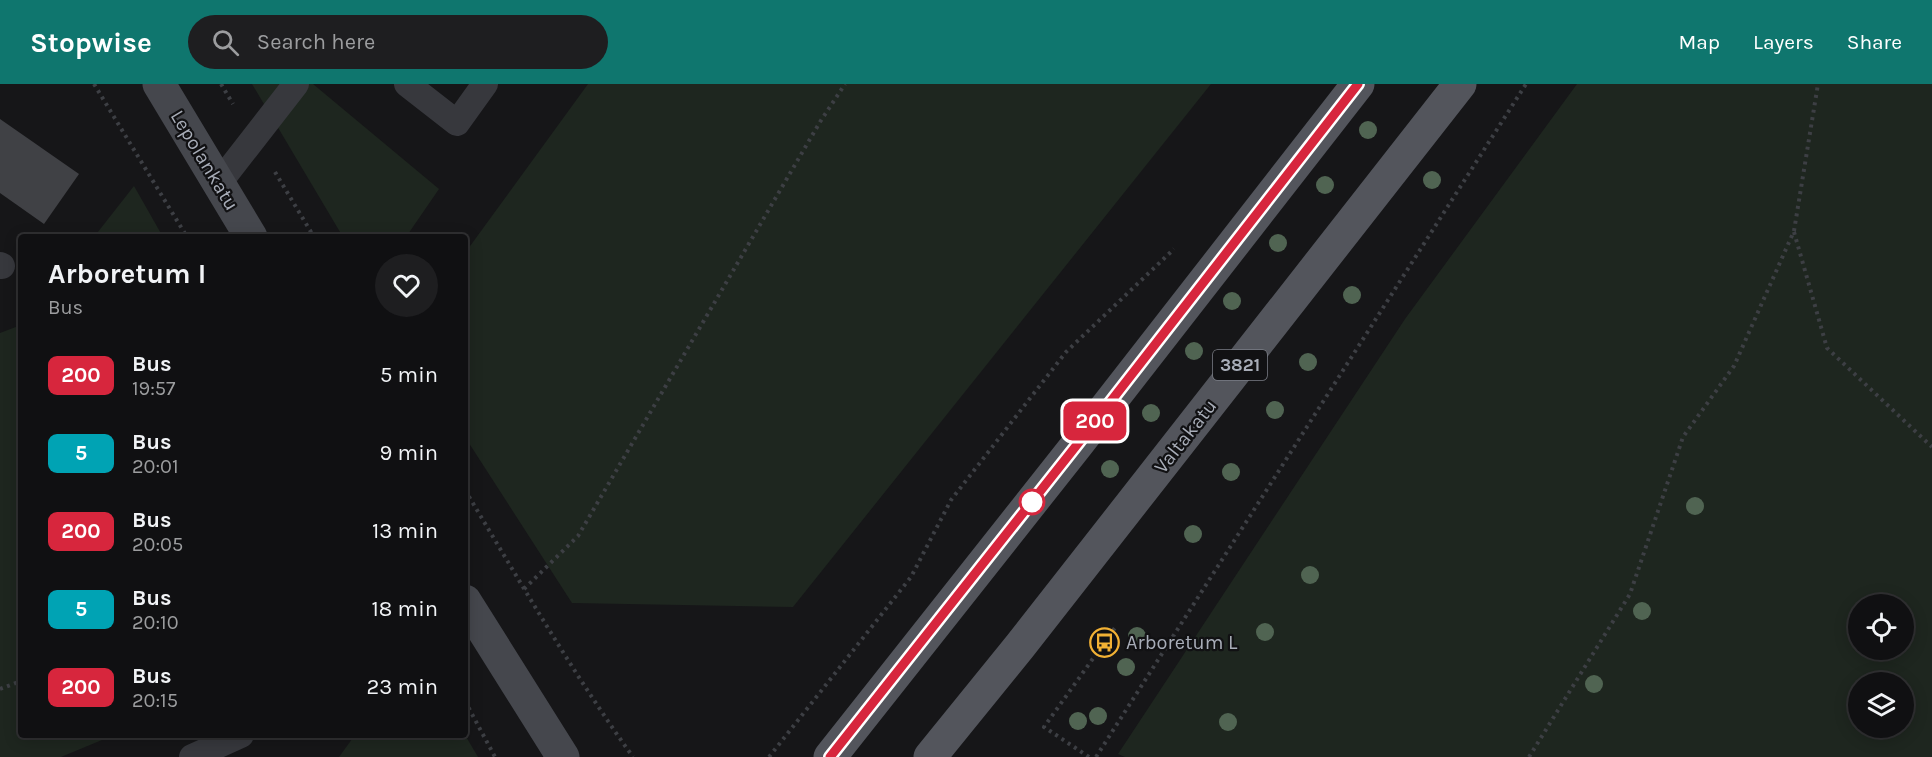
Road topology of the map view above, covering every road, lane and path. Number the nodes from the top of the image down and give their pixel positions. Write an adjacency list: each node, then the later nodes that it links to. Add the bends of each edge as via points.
1 (93, 84): 13 (path)
2 (159, 84): 11 (main road, Lepolankatu)
3 (296, 84): 11 (lane)
4 (407, 84): 5 (lane, via 457,123)
5 (485, 84)
6 (845, 84): 18 (path, via 578,536)
7 (1358, 84): 30 (main road)
8 (1460, 84): 31 (main road, Valtakatu / 3821)
9 (1526, 84): 33 (path)
10 (1818, 84): 12 (path)
11 (219, 183): 14 (main road, Lepolankatu)
12 (1794, 231): 16 (path, via 1827,348); 34 (path, via 1734,366 1683,437 1630,594)
13 (185, 234)
14 (249, 234)
15 (1182, 241): 29 (path, via 1066,352 951,500 911,577)
16 (1932, 447)
17 (468, 495): 18 (path)
18 (524, 589): 28 (path)
19 (468, 611): 27 (main road)
20 (1117, 625): 32 (path, via 1044,727)
21 (18, 682): 22 (path)
22 (0, 689)
23 (468, 707): 26 (path)
24 (234, 738): 25 (lane)
25 (192, 757)
26 (495, 757)
27 (563, 757)
28 (633, 757)
29 (769, 757)
30 (830, 757)
31 (930, 757)
32 (1089, 757)
33 (1096, 757)
34 (1529, 757)

